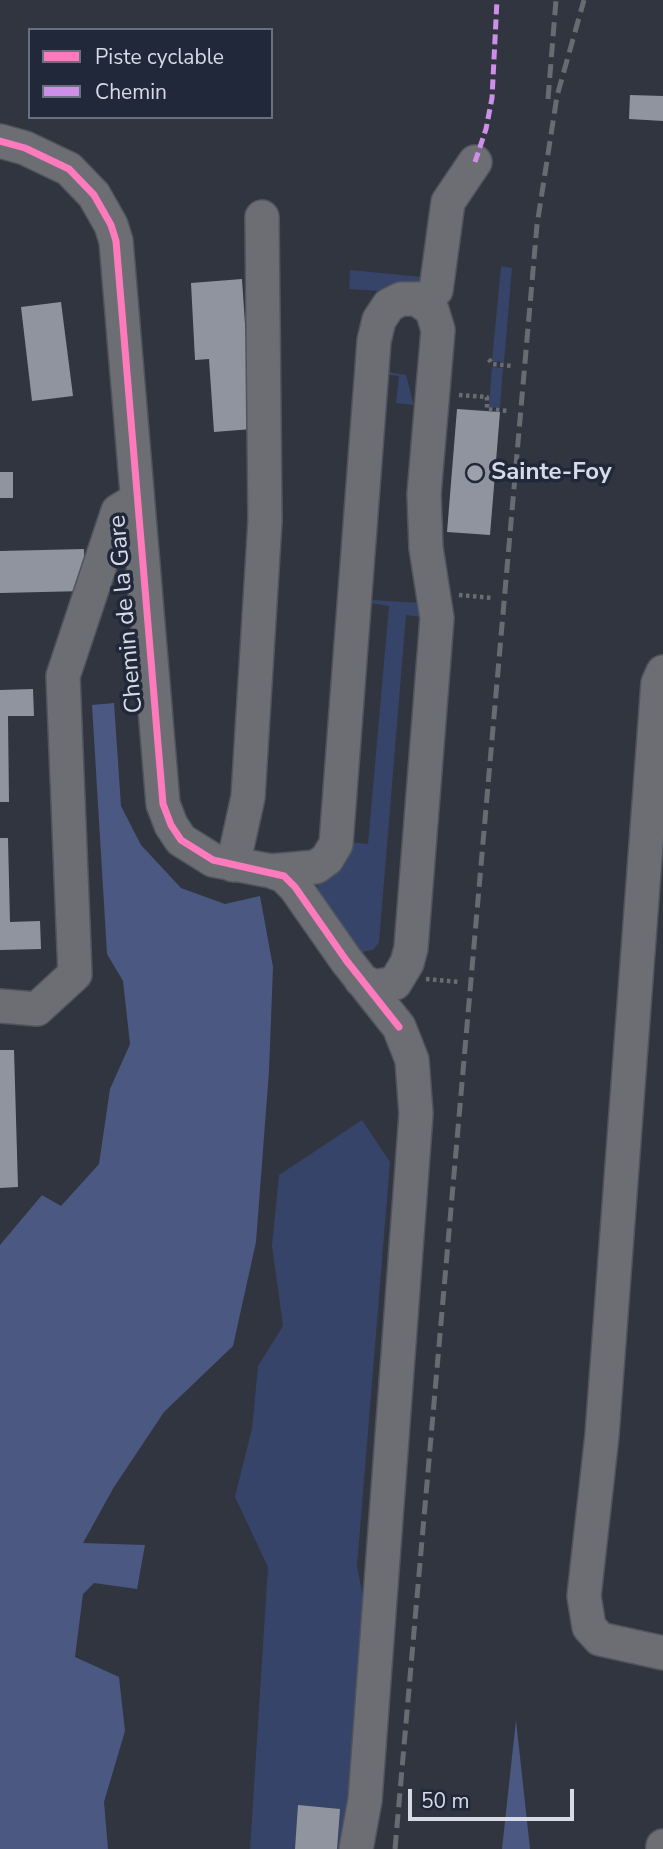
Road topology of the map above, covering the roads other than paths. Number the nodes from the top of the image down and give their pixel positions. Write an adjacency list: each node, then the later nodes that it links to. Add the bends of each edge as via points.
1 (0, 141): 5 (street, Chemin de la Gare, via 69,169 94,195 111,225 120,263)
2 (475, 162): 4 (street, via 449,202 436,290)
3 (262, 217): 7 (street, via 265,521 247,797)
4 (417, 299): 8 (street, via 389,305 374,341 336,844 316,867); 9 (street, via 432,310 438,330 425,529 436,593 436,631 411,948 395,983 375,987)
5 (136, 499): 7 (street, Chemin de la Gare, via 163,804 181,840 213,860); 10 (street, via 118,511 63,676 75,974 37,1009)
6 (663, 672): 11 (street, via 658,683 602,1435 584,1597 589,1627 600,1639)
7 (233, 865): 8 (street, Chemin de la Gare)
8 (271, 871): 9 (street, Chemin de la Gare, via 295,887)
9 (361, 979): 12 (street, Chemin de la Gare, via 399,1027 412,1060 416,1114 365,1800)
10 (0, 1006)
11 (663, 1653)
12 (356, 1849)

